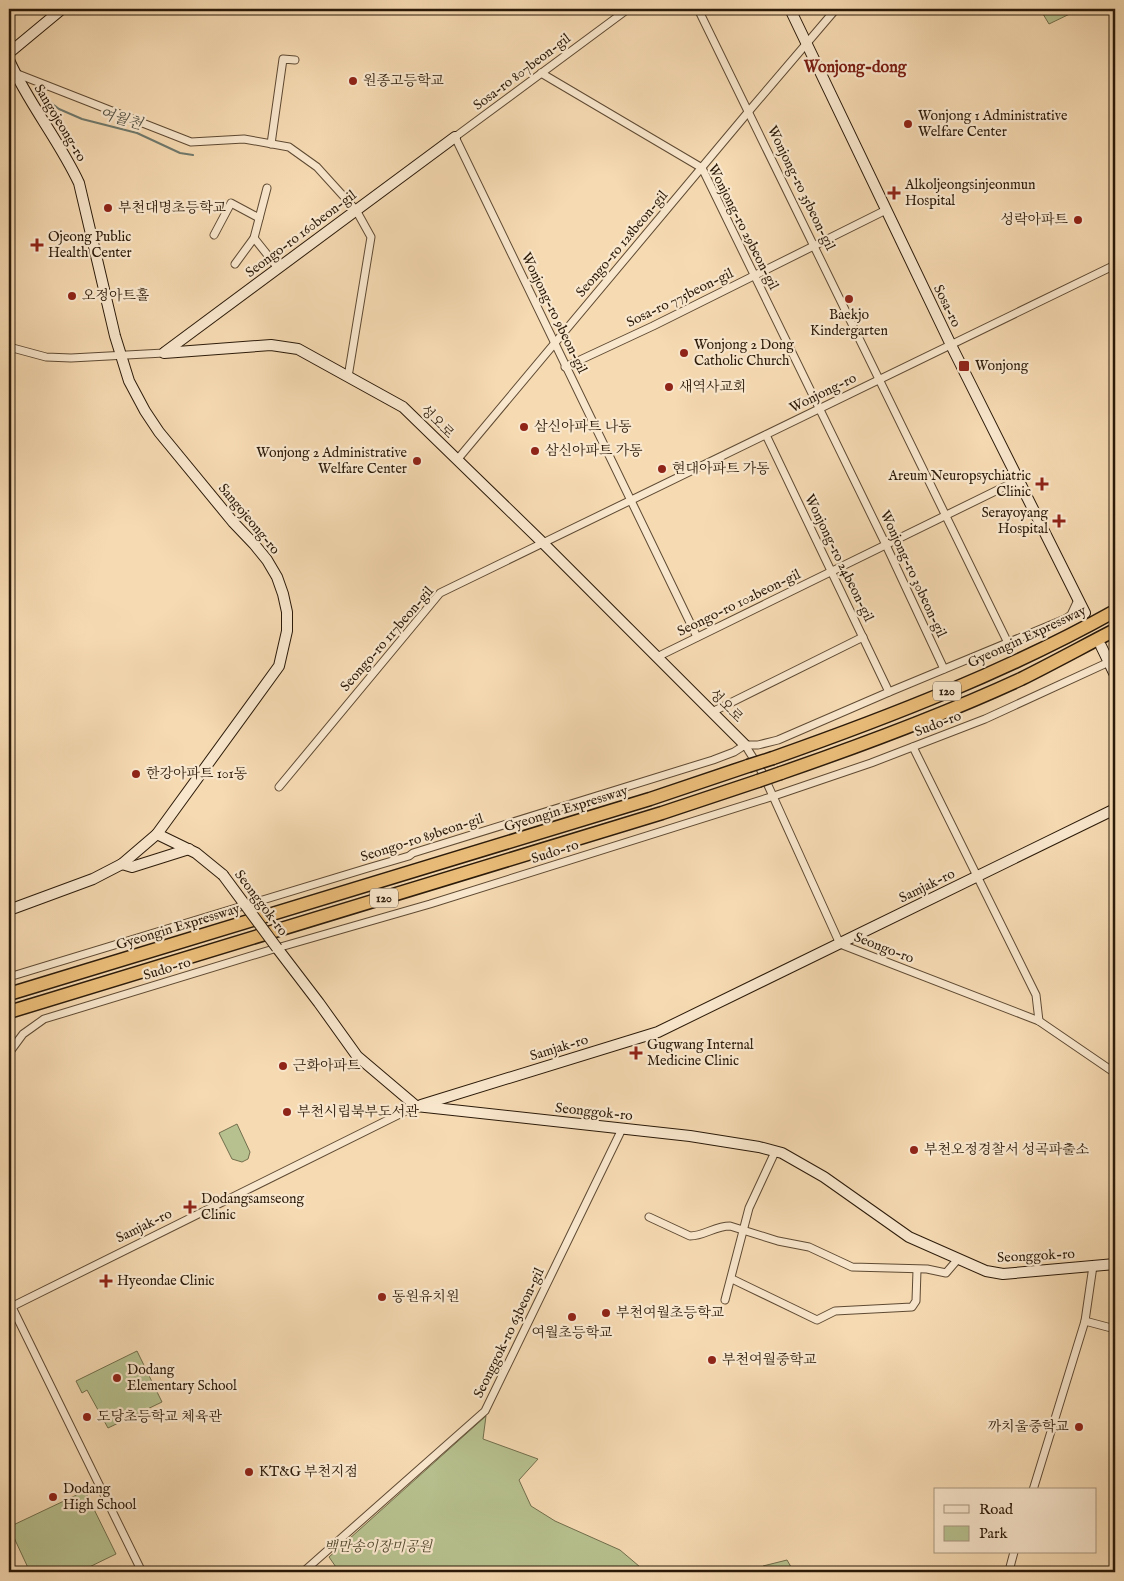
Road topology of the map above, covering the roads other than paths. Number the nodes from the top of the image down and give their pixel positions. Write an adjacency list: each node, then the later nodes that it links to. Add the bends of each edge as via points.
1 (62, 9): 7 (street)
2 (628, 9): 11 (street, Sosa-ro 807beon-gil)
3 (698, 9): 12 (street, Wonjong-ro 35beon-gil)
4 (790, 9): 6 (street, Sosa-ro)
5 (836, 9): 6 (street, Seongo-ro 128beon-gil)
6 (807, 44): 12 (street, Seongo-ro 128beon-gil); 18 (street, Sosa-ro)
7 (9, 53)
8 (9, 60): 10 (street, Sangojeong-ro)
9 (295, 60): 14 (street, via 283,59)
10 (15, 73): 14 (street, via 191,142 244,139); 31 (street, Sangojeong-ro, via 79,183)
11 (541, 73): 13 (street, Sosa-ro 807beon-gil); 15 (street, Wonjong-ro 29beon-gil)
12 (749, 111): 15 (street, Seongo-ro 128beon-gil); 22 (street, Wonjong-ro 35beon-gil)
13 (455, 137): 17 (street, Seongo-ro 160beon-gil); 27 (street, Wonjong-ro 9beon-gil)
14 (271, 144): 17 (street, via 289,147 317,167)
15 (702, 168): 26 (street, Wonjong-ro 29beon-gil); 27 (street, Seongo-ro 128beon-gil)
16 (267, 188): 19 (street)
17 (356, 210): 25 (street, Seongo-ro 160beon-gil); 33 (street, via 371,237)
18 (886, 210): 22 (street, Sosa-ro 775beon-gil); 28 (street, Sosa-ro)
19 (259, 218): 20 (street, via 230,203); 21 (street)
20 (214, 235)
21 (254, 238): 23 (street); 25 (street)
22 (815, 246): 26 (street, Sosa-ro 775beon-gil); 34 (street, Wonjong-ro 35beon-gil)
23 (235, 264)
24 (1115, 265): 28 (street, Wonjong-ro)
25 (278, 268): 30 (street, Seongo-ro 160beon-gil)
26 (754, 276): 32 (street, Sosa-ro 775beon-gil); 35 (street, Wonjong-ro 29beon-gil)
27 (556, 343): 32 (street, Wonjong-ro 9beon-gil); 37 (street, Seongo-ro 128beon-gil)
28 (951, 345): 34 (street, Wonjong-ro); 38 (street, Sosa-ro)
29 (9, 347): 31 (street, 성오로, via 46,358)
30 (164, 353): 31 (street, 성오로); 33 (street, 성오로, via 271,345 298,349)
31 (120, 355): 63 (street, Sangojeong-ro, via 129,381 159,432 267,560 277,577 287,612 287,631 279,666)
32 (566, 367): 39 (street, Wonjong-ro 9beon-gil)
33 (348, 377): 37 (street, 성오로, via 403,407)
34 (880, 379): 35 (street, Wonjong-ro); 40 (street, Wonjong-ro 35beon-gil)
35 (820, 409): 36 (street, Wonjong-ro); 42 (street, Wonjong-ro 30beon-gil)
36 (766, 435): 39 (street, Wonjong-ro); 43 (street, Wonjong-ro 24beon-gil)
37 (457, 460): 41 (street, 성오로)
38 (1018, 480): 40 (street, Seongo-ro 102beon-gil); 44 (street, Sosa-ro)
39 (631, 500): 41 (street, Wonjong-ro); 48 (street, Wonjong-ro 9beon-gil)
40 (946, 516): 42 (street, Seongo-ro 102beon-gil); 50 (street, Wonjong-ro 35beon-gil)
41 (543, 543): 52 (street, 성오로); 60 (street, Seongo-ro 117beon-gil, via 440,593)
42 (886, 545): 43 (street, Seongo-ro 102beon-gil); 54 (street, Wonjong-ro 30beon-gil)
43 (831, 572): 48 (street, Seongo-ro 102beon-gil); 49 (street, Wonjong-ro 24beon-gil)
44 (1078, 600): 46 (street, Sosa-ro); 50 (street, via 1071,615 1065,619)
45 (1115, 611): 71 (highway, Gyeongin Expressway / 120, bridge, via 948,691 773,758 650,799)
46 (1085, 613)
47 (1115, 630): 72 (highway, 120, bridge, via 951,709 781,774)
48 (697, 637): 52 (street, Seongo-ro 102beon-gil)
49 (863, 637): 56 (street, Wonjong-ro 24beon-gil); 57 (street)
50 (1008, 643): 54 (street)
51 (1101, 646): 53 (street)
52 (657, 657): 57 (street, 성오로)
53 (1109, 662): 55 (street); 59 (street, Sudo-ro, via 985,719)
54 (944, 669): 56 (street)
55 (1115, 675)
56 (888, 692): 58 (street, via 778,740)
57 (712, 712): 58 (street, 성오로)
58 (745, 745): 61 (street, Seongo-ro); 70 (street, Seongo-ro 89beon-gil, via 713,760 413,852 409,856)
59 (913, 747): 61 (street, Sudo-ro); 66 (street)
60 (279, 787)
61 (774, 796): 68 (street, Seongo-ro); 69 (street, Sudo-ro, via 430,904)
62 (1115, 809): 66 (street, Samjak-ro)
63 (157, 834): 64 (street, Seonggok-ro); 65 (street, Sangojeong-ro)
64 (189, 849): 65 (street, via 132,867); 69 (street, Seonggok-ro, bridge, via 222,875)
65 (122, 864): 67 (street, Sangojeong-ro, via 93,879)
66 (977, 877): 68 (street, Samjak-ro); 73 (street, via 1036,995)
67 (9, 910)
68 (840, 944): 73 (street, Seongo-ro); 76 (street, Samjak-ro, via 658,1032)
69 (277, 948): 74 (street, Sudo-ro, via 44,1019 23,1034); 76 (street, Seonggok-ro, via 357,1056)
70 (9, 977)
71 (9, 994)
72 (9, 1012)
73 (1039, 1021): 75 (street, Seongo-ro)
74 (9, 1053)
75 (1115, 1073)
76 (416, 1106): 77 (street, Seonggok-ro); 87 (street, Samjak-ro)
77 (622, 1129): 78 (street, Seonggok-ro, via 690,1136); 93 (street, Seonggok-ro 63beon-gil, via 486,1411)
78 (775, 1152): 80 (street, via 749,1208); 81 (street, Seonggok-ro, via 824,1177 909,1237)
79 (649, 1218): 80 (street, via 690,1236 722,1226)
80 (743, 1231): 84 (street, via 809,1247 852,1267); 85 (street)
81 (958, 1259): 83 (street, Seonggok-ro, via 986,1271 1003,1274); 84 (street, via 946,1273)
82 (1115, 1264): 83 (street, Seonggok-ro)
83 (1093, 1266): 88 (street)
84 (917, 1270): 85 (street, via 916,1301 912,1308 835,1311 817,1320)
85 (732, 1279): 86 (street)
86 (725, 1300)
87 (10, 1305): 92 (street)
88 (1085, 1321): 89 (street); 90 (street)
89 (1115, 1329)
90 (1034, 1488)
91 (1013, 1554): 94 (street)
92 (142, 1572)
93 (303, 1572)
94 (1012, 1572)

